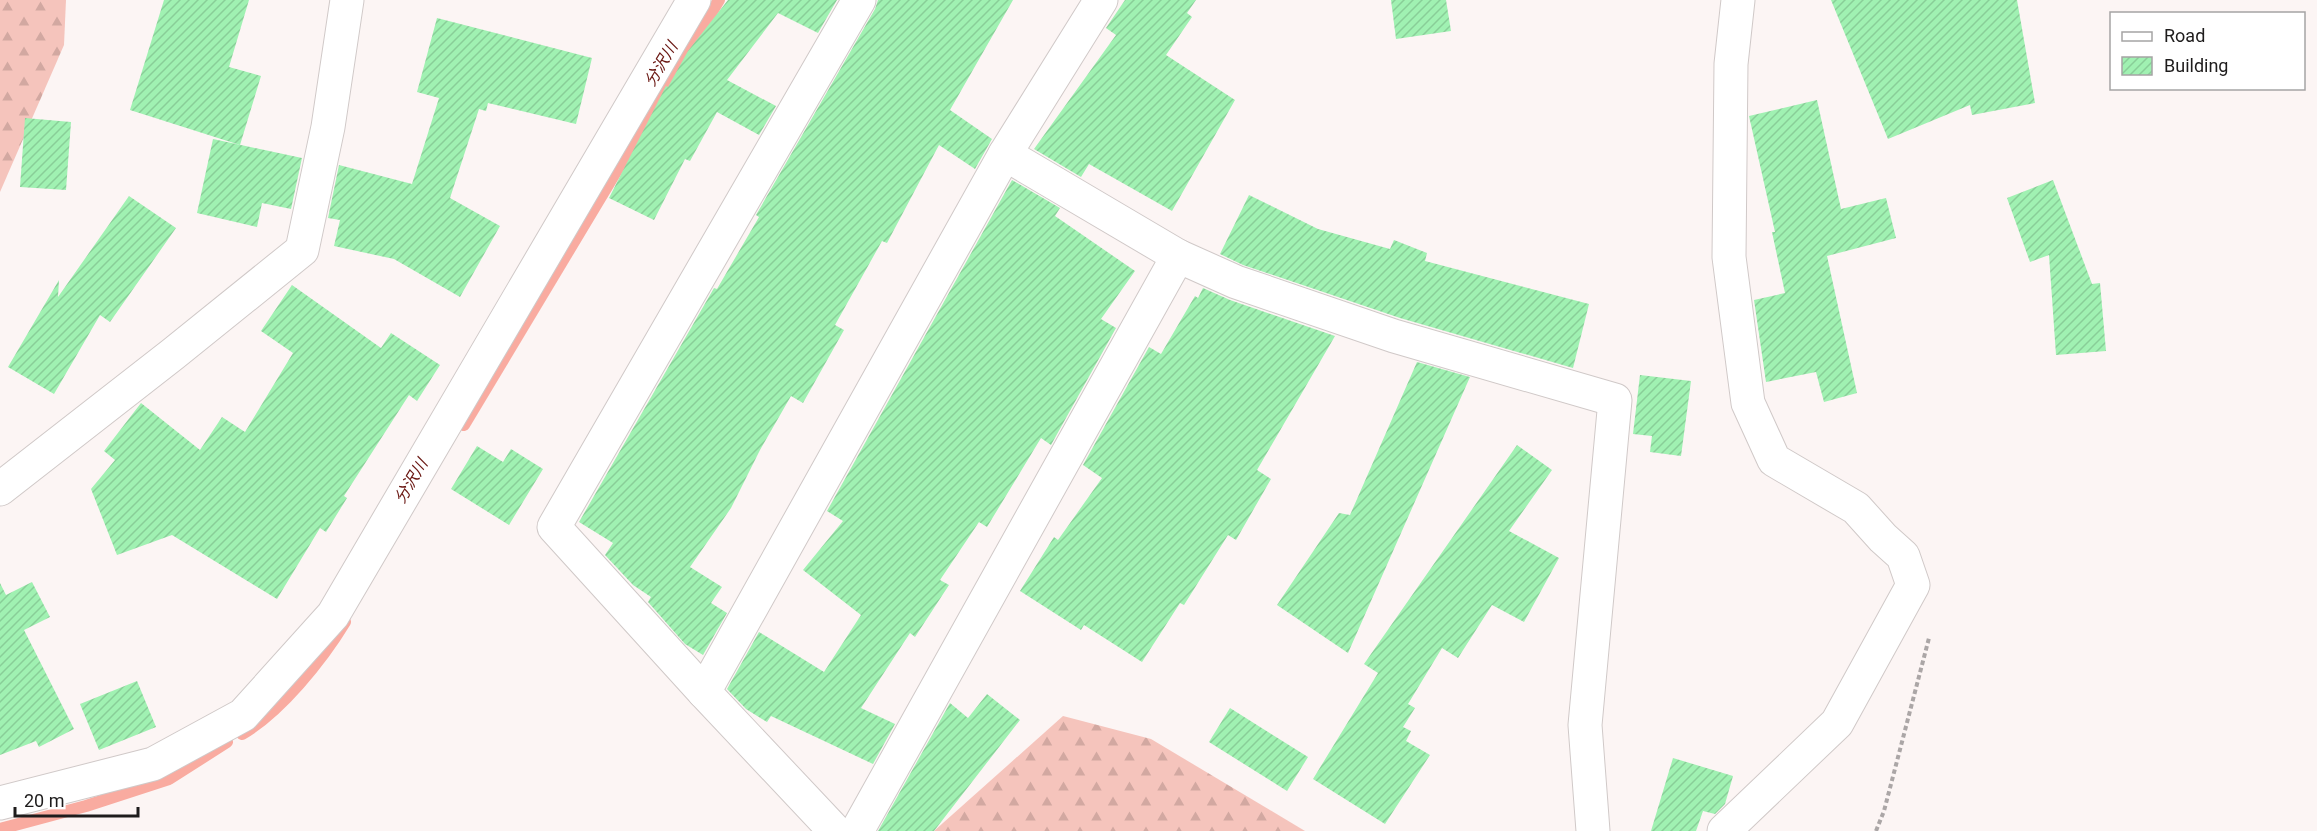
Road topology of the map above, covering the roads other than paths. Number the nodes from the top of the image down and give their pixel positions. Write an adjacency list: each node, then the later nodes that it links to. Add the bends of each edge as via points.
1 (347, 0): 8 (street, via 328,127 302,250)
2 (694, 0): 10 (street, via 333,615 243,715 153,764)
3 (859, 0): 9 (street, via 554,527)
4 (1101, 0): 6 (street)
5 (1738, 0): 14 (street, via 1731,64 1729,257 1748,403 1774,460 1856,508 1903,556 1913,585 1838,723)
6 (1005, 154): 7 (street); 9 (street)
7 (1178, 256): 12 (street); 13 (street, via 1236,282 1395,336 1615,400 1585,724)
8 (0, 489)
9 (704, 692): 11 (street)
10 (0, 803)
11 (835, 831)
12 (857, 831)
13 (1593, 831)
14 (1724, 831)

